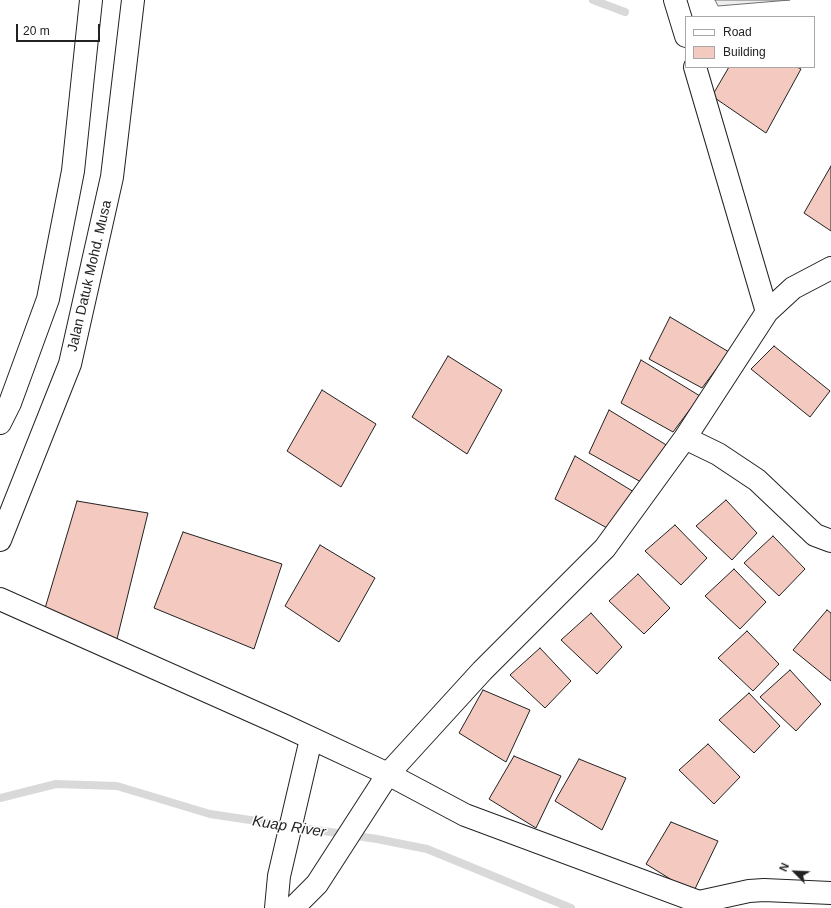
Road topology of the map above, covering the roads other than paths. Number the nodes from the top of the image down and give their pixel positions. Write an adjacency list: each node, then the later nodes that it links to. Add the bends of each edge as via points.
1 (91, 0): 8 (main road, via 73,171 48,299 10,403)
2 (133, 0): 10 (main road, Jalan Datuk Mohd. Musa, via 112,177 70,364)
3 (675, 0): 4 (main road)
4 (685, 33)
5 (695, 68): 7 (main road)
6 (831, 268): 7 (main road, via 793,288)
7 (767, 312): 9 (main road)
8 (0, 423)
9 (685, 438): 11 (main road, via 718,454 757,480 815,535); 14 (main road, via 605,548 482,671)
10 (0, 540)
11 (831, 541)
12 (0, 599): 13 (main road)
13 (311, 738): 14 (main road); 16 (main road, via 279,876)
14 (388, 774): 15 (main road, via 465,815 700,902 749,891); 17 (main road, via 317,884)
15 (831, 893)
16 (276, 908)
17 (293, 908)

